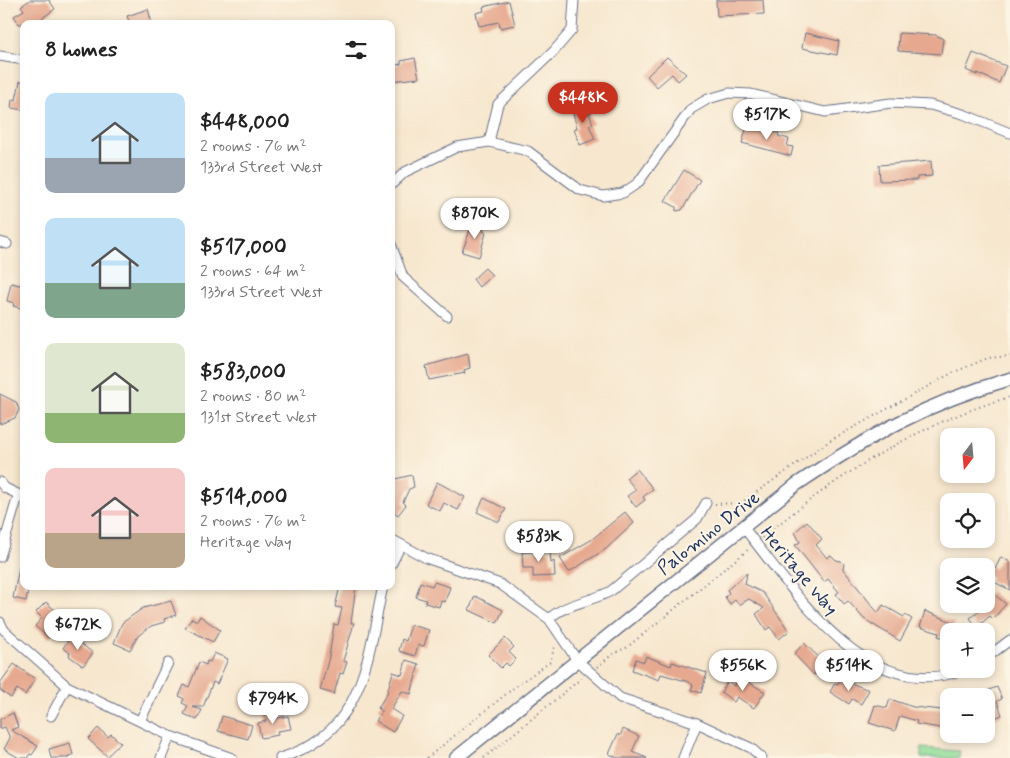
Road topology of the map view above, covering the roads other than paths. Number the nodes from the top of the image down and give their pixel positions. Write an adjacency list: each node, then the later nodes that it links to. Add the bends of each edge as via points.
1 (574, 0): 5 (street, via 572,30 498,104)
2 (0, 56): 3 (street)
3 (20, 59)
4 (1010, 134): 5 (street, via 963,114 930,105 891,103 825,112 751,94 728,93 691,109 638,183 623,193 604,196 580,190 528,152)
5 (489, 142): 6 (street, via 457,147 405,172)
6 (395, 181)
7 (395, 255): 8 (street, via 403,277)
8 (448, 316)
9 (1010, 378): 14 (street, Palomino Drive, via 908,416 856,444 797,484)
10 (0, 482): 11 (street)
11 (20, 496)
12 (20, 500): 17 (street)
13 (706, 503): 20 (street, via 697,519 611,591 567,607)
14 (744, 528): 24 (street, Palomino Drive); 26 (street, Heritage Way, via 821,624 866,659 894,672 921,677)
15 (395, 541): 16 (street)
16 (401, 545): 18 (street); 20 (street, via 426,558 500,584)
17 (0, 557)
18 (395, 557)
19 (382, 590): 34 (street, via 363,678 348,712 330,733 309,747)
20 (549, 619): 24 (street)
21 (0, 622): 27 (street, via 4,630)
22 (1010, 640): 23 (street)
23 (995, 651)
24 (577, 660): 30 (street, via 620,698); 35 (street, Palomino Drive)
25 (168, 663): 29 (street)
26 (940, 676)
27 (67, 686): 28 (street); 29 (street)
28 (50, 716)
29 (140, 721): 31 (street)
30 (697, 723): 36 (street); 37 (street, via 751,748)
31 (170, 736): 32 (street); 33 (street)
32 (161, 758)
33 (232, 758)
34 (280, 758)
35 (456, 758)
36 (683, 758)
37 (762, 758)

